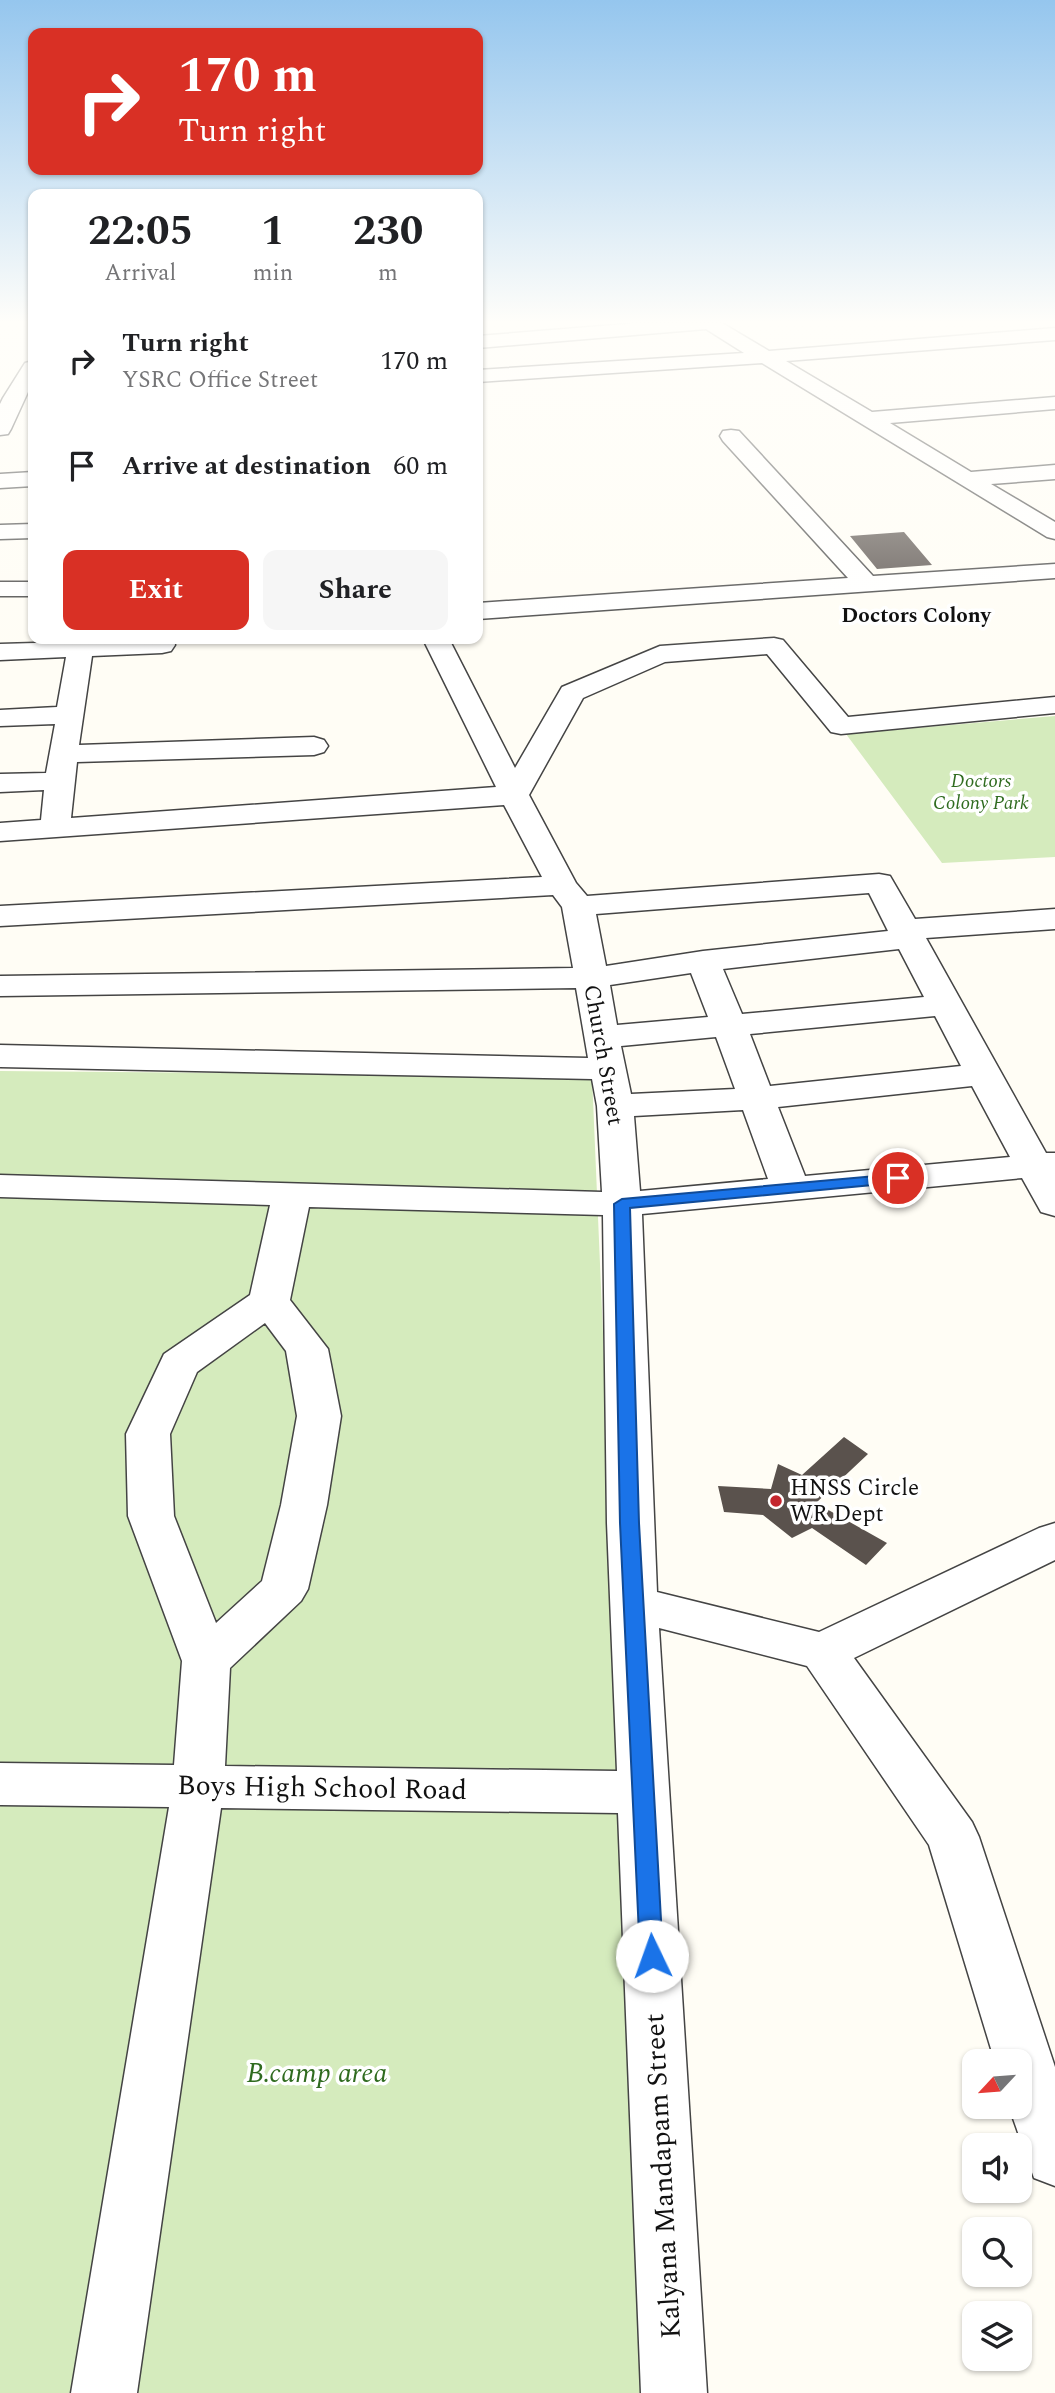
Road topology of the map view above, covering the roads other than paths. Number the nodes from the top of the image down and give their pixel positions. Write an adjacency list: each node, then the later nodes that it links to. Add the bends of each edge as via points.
1 (894, 435): 6 (street)
2 (22, 436): 4 (street)
3 (732, 436): 13 (street)
4 (0, 437)
5 (1055, 472): 6 (street)
6 (964, 478): 11 (street)
7 (28, 479): 8 (street)
8 (0, 481)
9 (28, 531): 10 (street)
10 (0, 532)
11 (1055, 532)
12 (1055, 571): 13 (street)
13 (867, 584): 16 (street)
14 (0, 589): 15 (street)
15 (28, 589)
16 (483, 611)
17 (162, 644): 19 (street)
18 (438, 644): 27 (street, Church Street)
19 (80, 650): 20 (street); 22 (street)
20 (0, 652)
21 (1055, 705): 27 (street, via 841,726 774,646 660,654 572,693)
22 (71, 715): 23 (street); 25 (street)
23 (0, 718)
24 (314, 746): 25 (street)
25 (61, 768): 26 (street); 28 (street)
26 (0, 783)
27 (514, 795): 28 (street); 30 (street, Church Street)
28 (55, 828): 29 (street)
29 (0, 832)
30 (570, 896): 31 (street); 33 (street, via 878,883); 35 (street, Church Street)
31 (0, 916)
32 (1055, 920): 33 (street)
33 (906, 934): 34 (street); 37 (street)
34 (703, 961): 35 (street); 38 (street)
35 (590, 978): 36 (street); 39 (street, Church Street)
36 (0, 986)
37 (945, 1005): 38 (street); 41 (street)
38 (731, 1026): 39 (street); 42 (street)
39 (604, 1053): 40 (street); 43 (street, Church Street)
40 (0, 1056)
41 (982, 1074): 42 (street); 44 (street)
42 (755, 1099): 43 (street); 46 (street)
43 (615, 1106): 48 (street, Church Street)
44 (1044, 1165): 46 (street); 49 (street)
45 (0, 1186): 47 (street)
46 (791, 1188): 48 (street)
47 (292, 1194): 48 (street); 50 (street)
48 (622, 1204): 52 (street, Kalyana Mandapam Street)
49 (1055, 1204)
50 (269, 1301): 54 (street, via 307,1349 319,1416 306,1492 284,1589); 54 (street, via 179,1364 148,1434 151,1516)
51 (1055, 1540): 53 (street)
52 (634, 1604): 53 (street); 57 (street, Kalyana Mandapam Street)
53 (823, 1652): 58 (street, via 953,1837)
54 (206, 1661): 56 (street)
55 (0, 1784): 56 (street, Boys High School Road)
56 (198, 1787): 57 (street, Boys High School Road); 59 (street)
57 (643, 1792): 60 (street, Kalyana Mandapam Street)
58 (1055, 2158)
59 (104, 2393)
60 (674, 2393)

